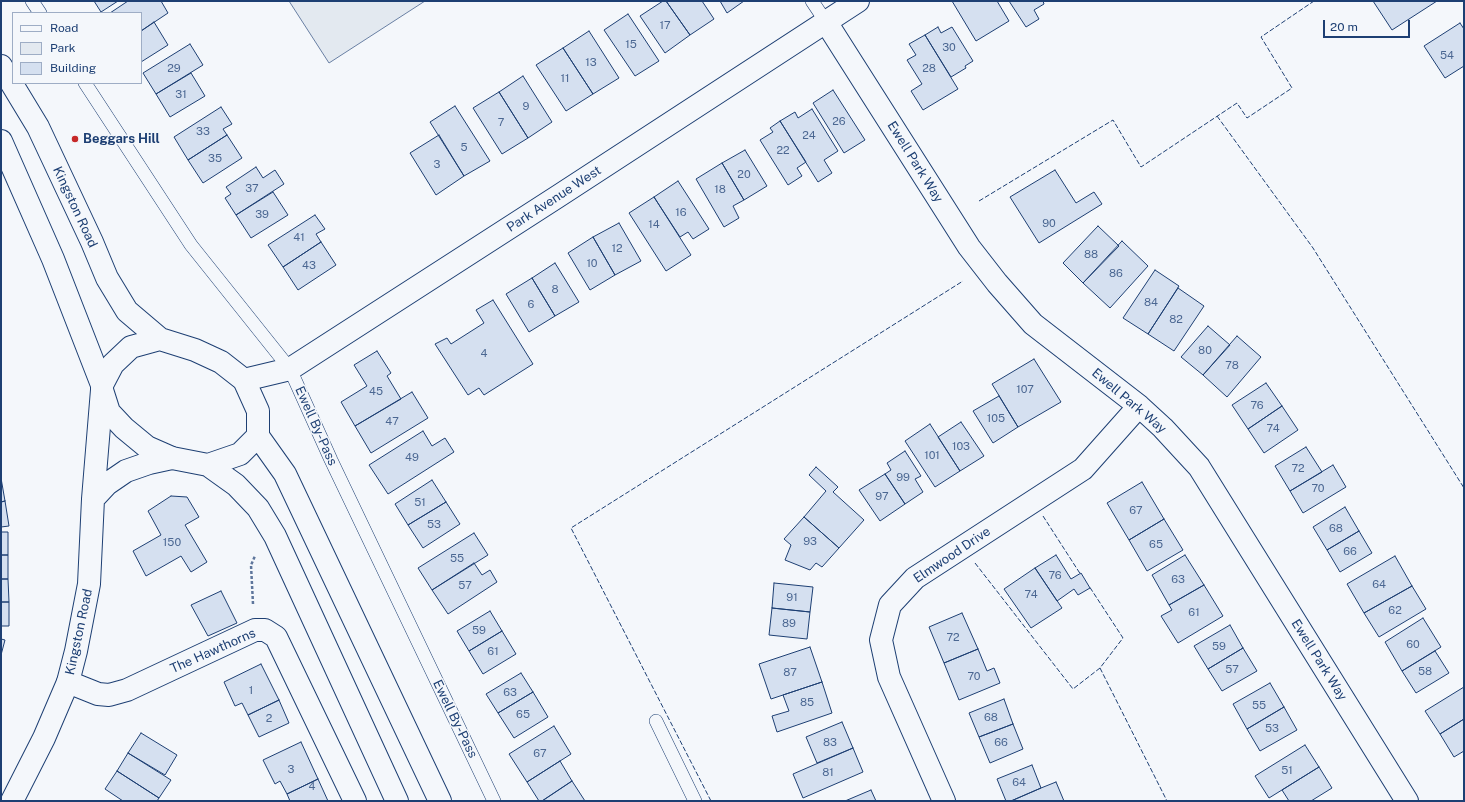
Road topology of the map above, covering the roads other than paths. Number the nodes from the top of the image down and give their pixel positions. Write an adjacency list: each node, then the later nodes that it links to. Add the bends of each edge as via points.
1 (32, 1): 4 (lane)
2 (812, 1): 5 (lane)
3 (858, 1): 5 (main road, Park Avenue West)
4 (39, 12)
5 (826, 22): 10 (main road, Park Avenue West); 13 (main road, Ewell Park Way, via 969,247 997,283 1033,324)
6 (1, 66): 9 (main road, Kingston Road, via 38,127 107,278 127,311)
7 (86, 84): 10 (lane, Ewell By-Pass, via 190,245)
8 (1, 142): 12 (main road, Kingston Road, via 53,259)
9 (160, 339): 11 (main road, via 195,350 221,362); 12 (main road, via 131,347 113,364)
10 (290, 369): 11 (main road, Park Avenue West); 25 (lane, Ewell By-Pass)
11 (244, 380): 14 (main road, via 258,412)
12 (102, 388): 15 (main road, via 109,412 124,428 148,447); 17 (main road, Kingston Road)
13 (1139, 406): 27 (main road, Elmwood Drive, via 1083,469 915,578 890,605 881,640 889,677); 28 (main road, Ewell Park Way, via 1164,428 1199,467)
14 (258, 436): 16 (main road, via 240,454); 24 (main road, via 286,474)
15 (172, 458): 16 (main road); 17 (main road, via 126,471 107,484)
16 (208, 465): 23 (main road, via 236,485 258,508 275,536)
17 (93, 499): 18 (main road, Kingston Road, via 89,584)
18 (68, 682): 21 (main road, Kingston Road, via 44,738); 22 (main road, The Hawthorns, via 98,694 109,695 127,690 255,630 265,630 276,637)
19 (656, 721): 26 (lane)
20 (1, 793): 21 (main road)
21 (12, 801)
22 (355, 801)
23 (397, 801)
24 (440, 801)
25 (494, 801)
26 (696, 801)
27 (944, 801)
28 (1407, 801)

